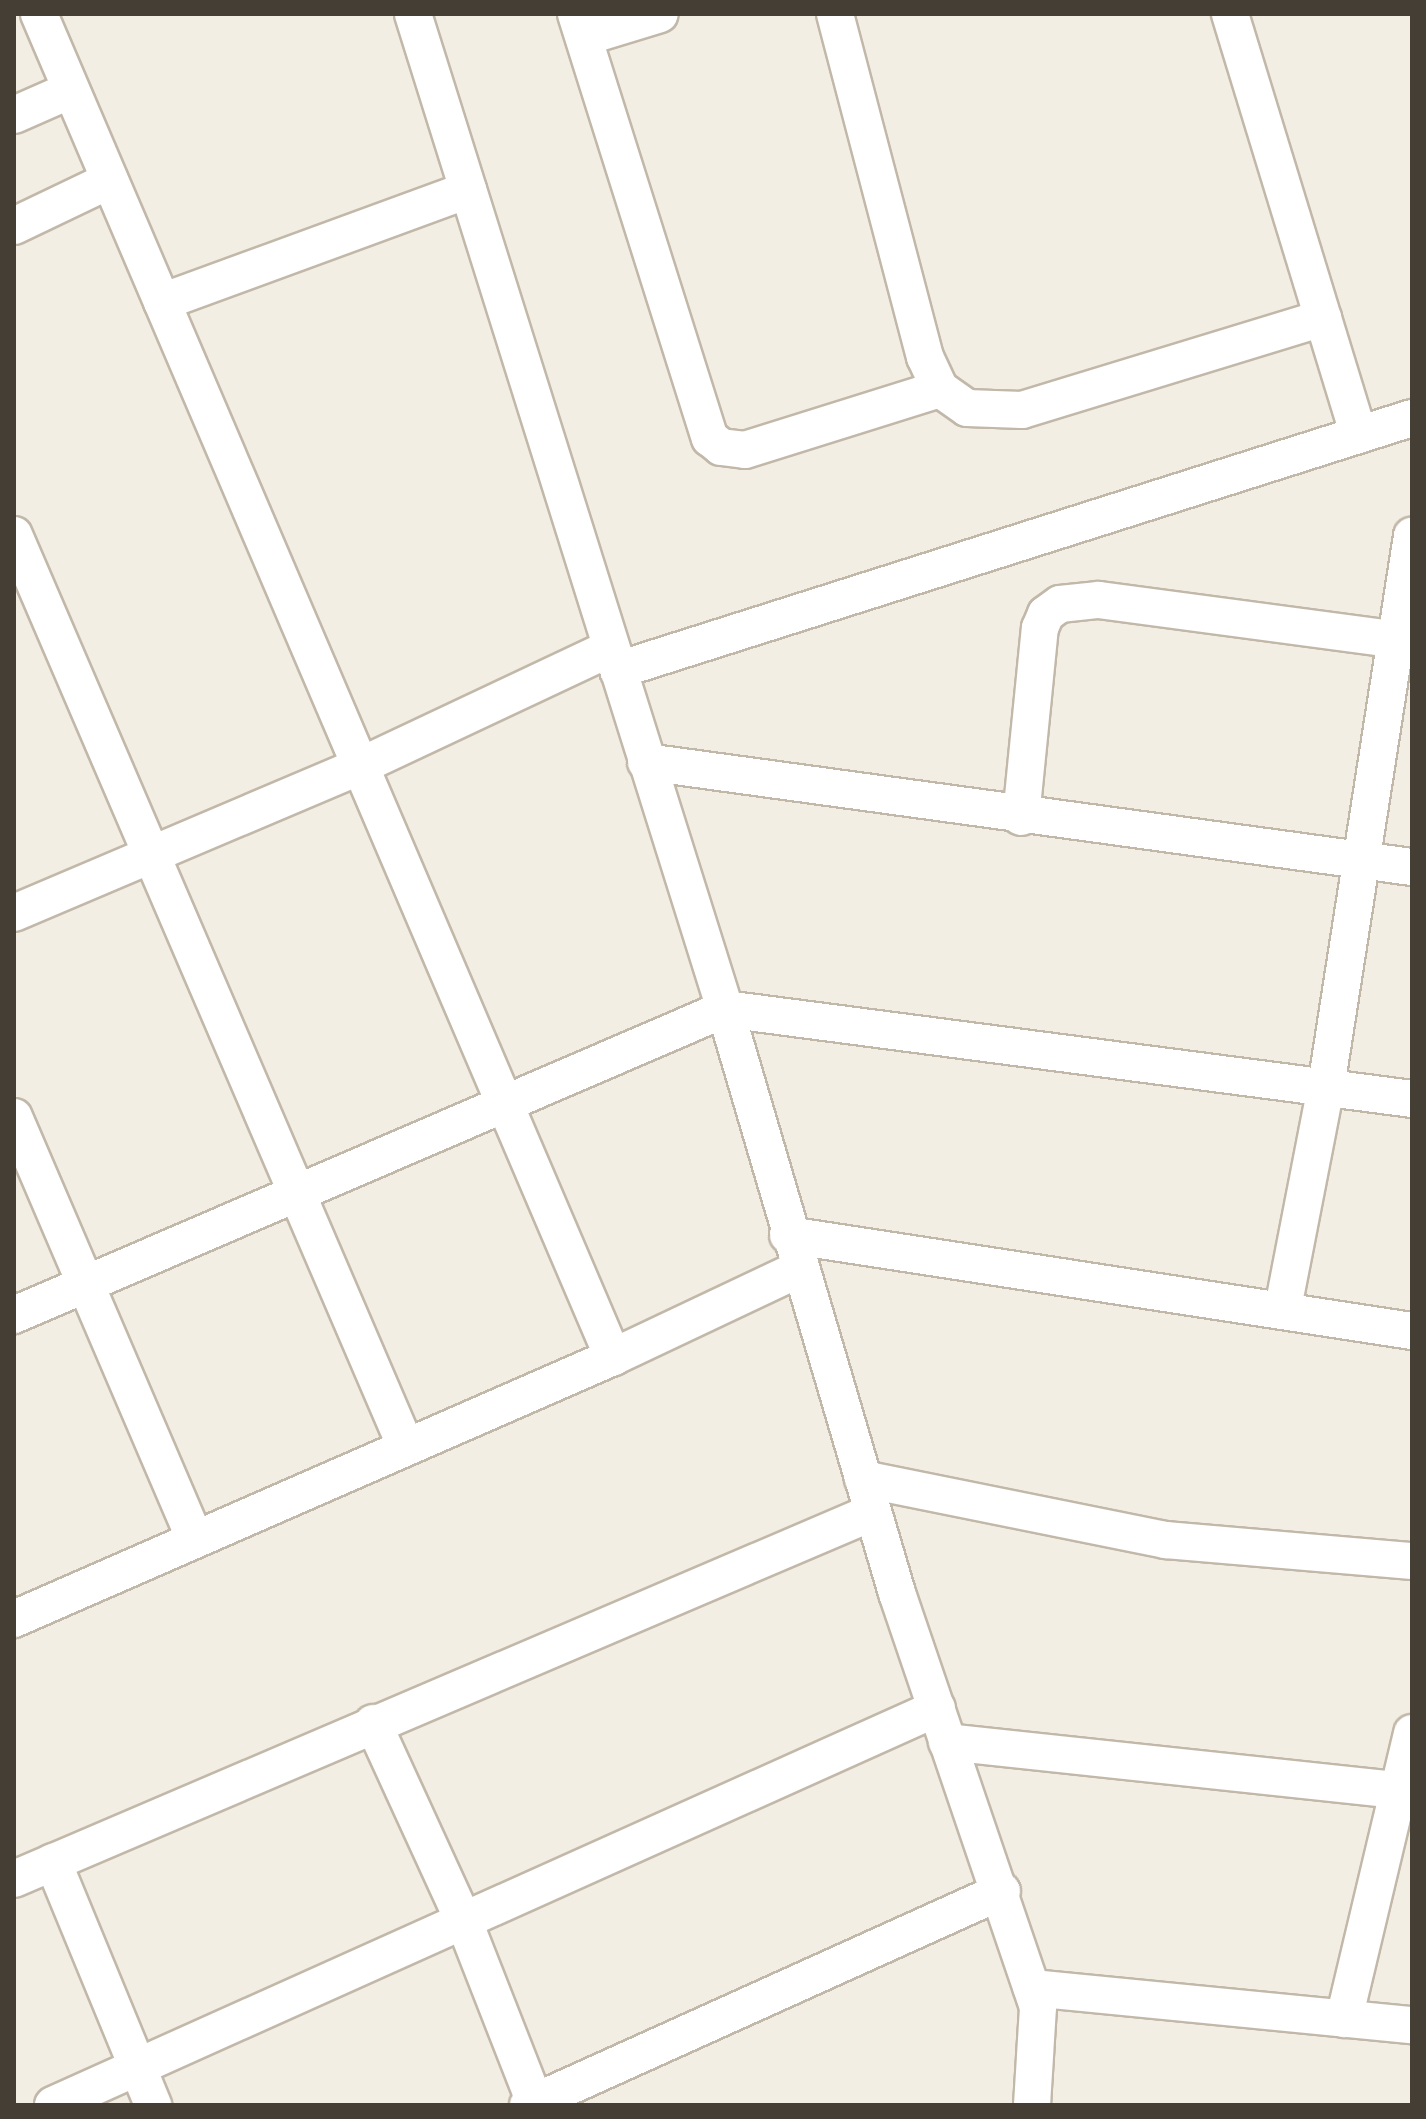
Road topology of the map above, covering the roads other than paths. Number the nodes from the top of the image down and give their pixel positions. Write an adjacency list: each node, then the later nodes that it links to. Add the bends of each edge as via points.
1 (38, 14): 6 (street); 8 (street)
2 (413, 14): 11 (street)
3 (660, 14): 7 (street)
4 (835, 14): 15 (street, via 925,357)
5 (1230, 14): 14 (street)
6 (14, 24)
7 (581, 26): 15 (street, via 710,438 721,447 745,450)
8 (71, 90): 9 (street); 10 (street)
9 (14, 115)
10 (110, 180): 12 (street); 13 (street)
11 (468, 190): 13 (street); 21 (street)
12 (14, 226)
13 (162, 302): 23 (street)
14 (1323, 318): 15 (street, via 1022,410 967,408); 17 (street)
15 (940, 389)
16 (1412, 418): 17 (street)
17 (1359, 435): 21 (street)
18 (14, 535): 25 (street)
19 (1412, 536): 20 (street)
20 (1404, 641): 24 (street, via 1099,600 1060,604 1046,614 1040,628); 26 (street)
21 (614, 659): 22 (street); 23 (street)
22 (646, 762): 24 (street); 29 (street)
23 (360, 766): 25 (street); 32 (street)
24 (1021, 817): 26 (street)
25 (151, 854): 28 (street); 34 (street)
26 (1362, 861): 27 (street); 30 (street)
27 (1412, 867)
28 (14, 913)
29 (725, 1009): 30 (street); 32 (street); 35 (street)
30 (1326, 1087): 31 (street); 38 (street)
31 (1412, 1099)
32 (505, 1104): 34 (street); 41 (street)
33 (14, 1117): 37 (street)
34 (297, 1194): 37 (street); 42 (street)
35 (788, 1235): 36 (street); 38 (street)
36 (799, 1269): 41 (street); 43 (street)
37 (86, 1284): 39 (street); 44 (street)
38 (1283, 1308): 40 (street)
39 (14, 1315)
40 (1412, 1331)
41 (613, 1357): 42 (street)
42 (406, 1447): 44 (street)
43 (868, 1496): 45 (street, via 1166,1540); 47 (street); 48 (street)
44 (195, 1539): 46 (street)
45 (1412, 1561)
46 (14, 1619)
47 (373, 1723): 51 (street); 54 (street)
48 (942, 1725): 50 (street); 53 (street); 54 (street)
49 (1412, 1733): 50 (street)
50 (1404, 1791): 56 (street)
51 (53, 1862): 52 (street); 58 (street)
52 (14, 1879)
53 (1002, 1891): 55 (street); 59 (street)
54 (465, 1924): 58 (street); 59 (street)
55 (1032, 1988): 56 (street); 62 (street, via 1039,2048)
56 (1344, 2019): 57 (street)
57 (1412, 2025)
58 (137, 2068): 60 (street); 61 (street)
59 (533, 2104)
60 (53, 2105)
61 (153, 2105)
62 (1032, 2105)

